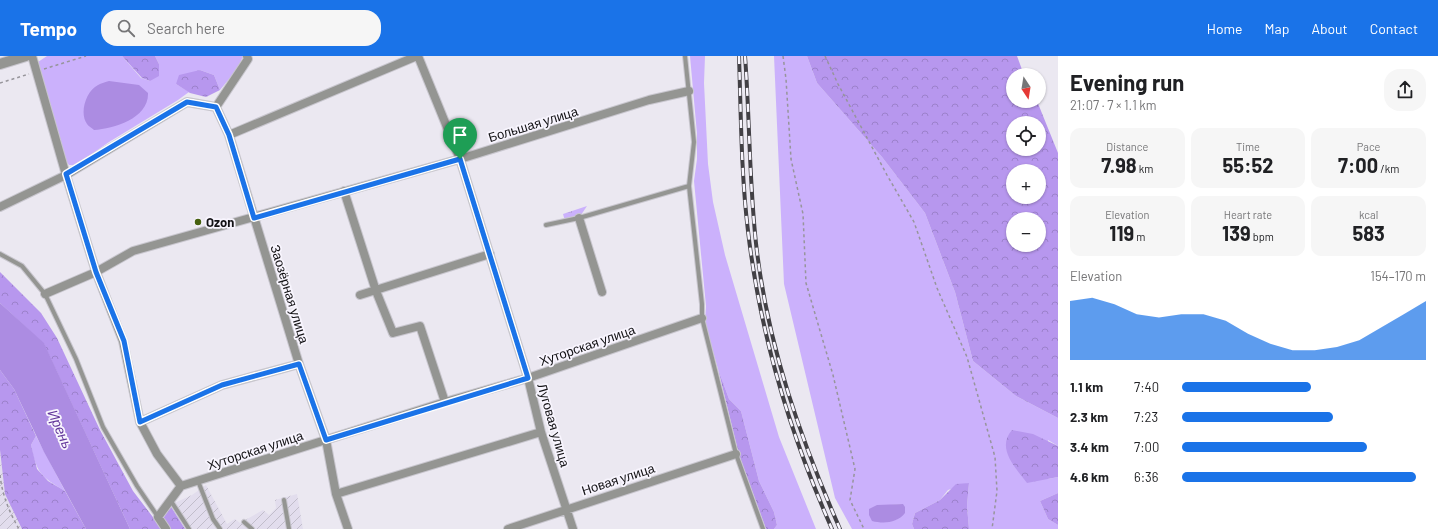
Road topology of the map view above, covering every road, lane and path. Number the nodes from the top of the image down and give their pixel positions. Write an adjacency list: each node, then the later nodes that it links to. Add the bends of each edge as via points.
1 (26, 56): 8 (street)
2 (32, 56): 13 (street)
3 (247, 56): 10 (street, via 248,59)
4 (418, 56): 11 (street); 12 (street, Луговая улица)
5 (685, 56): 9 (lane)
6 (783, 56): 54 (path, via 790,159 803,214 806,283 834,375 855,469 850,500)
7 (825, 56): 55 (path, via 879,162 914,222 937,288 967,357 995,457 997,491)
8 (0, 64)
9 (689, 91): 12 (street, Большая улица, via 642,102); 14 (lane, via 694,152)
10 (216, 107): 11 (street, Заозёрная улица); 13 (street, via 187,102)
11 (229, 135): 17 (street, Заозёрная улица)
12 (460, 159): 15 (street, Большая улица); 21 (street, Луговая улица)
13 (66, 174): 16 (street); 22 (street)
14 (689, 186): 18 (lane); 27 (lane)
15 (344, 191): 17 (street, Большая улица); 23 (street)
16 (0, 207)
17 (254, 218): 22 (street, Большая улица, via 133,251); 28 (street, Заозёрная улица)
18 (578, 218): 19 (lane); 24 (street)
19 (546, 225)
20 (0, 254): 25 (lane, via 22,266)
21 (490, 254): 23 (street); 29 (street, Луговая улица)
22 (96, 272): 25 (street, Большая улица); 31 (street, via 124,341)
23 (376, 291): 26 (street); 30 (street, via 393,334 420,326)
24 (602, 292)
25 (45, 294): 42 (lane, via 76,359 103,427)
26 (360, 295)
27 (702, 318): 29 (street, Хуторская улица); 34 (lane)
28 (299, 364): 31 (street, via 222,385); 33 (street, Заозёрная улица)
29 (528, 378): 30 (street, Хуторская улица); 32 (street, Луговая улица)
30 (445, 402): 33 (street, Хуторская улица)
31 (140, 422): 37 (street, via 156,454)
32 (540, 432): 38 (street); 41 (street, Луговая улица)
33 (326, 440): 36 (street, Хуторская улица); 38 (street, Заозёрная улица)
34 (736, 454): 41 (street, Новая улица); 53 (lane)
35 (0, 475): 44 (path, via 1,488 8,509)
36 (198, 480): 37 (street, Хуторская улица); 47 (lane, via 213,519)
37 (181, 486): 39 (street)
38 (336, 494): 50 (street, Заозёрная улица)
39 (170, 499): 42 (street); 46 (lane)
40 (284, 500): 49 (lane)
41 (567, 509): 51 (street, Новая улица); 52 (street, Луговая улица)
42 (158, 517): 45 (street)
43 (244, 522): 48 (lane)
44 (19, 529)
45 (166, 529)
46 (189, 529)
47 (220, 529)
48 (252, 529)
49 (289, 529)
50 (348, 529)
51 (508, 529)
52 (573, 529)
53 (763, 529)
54 (864, 529)
55 (992, 529)

